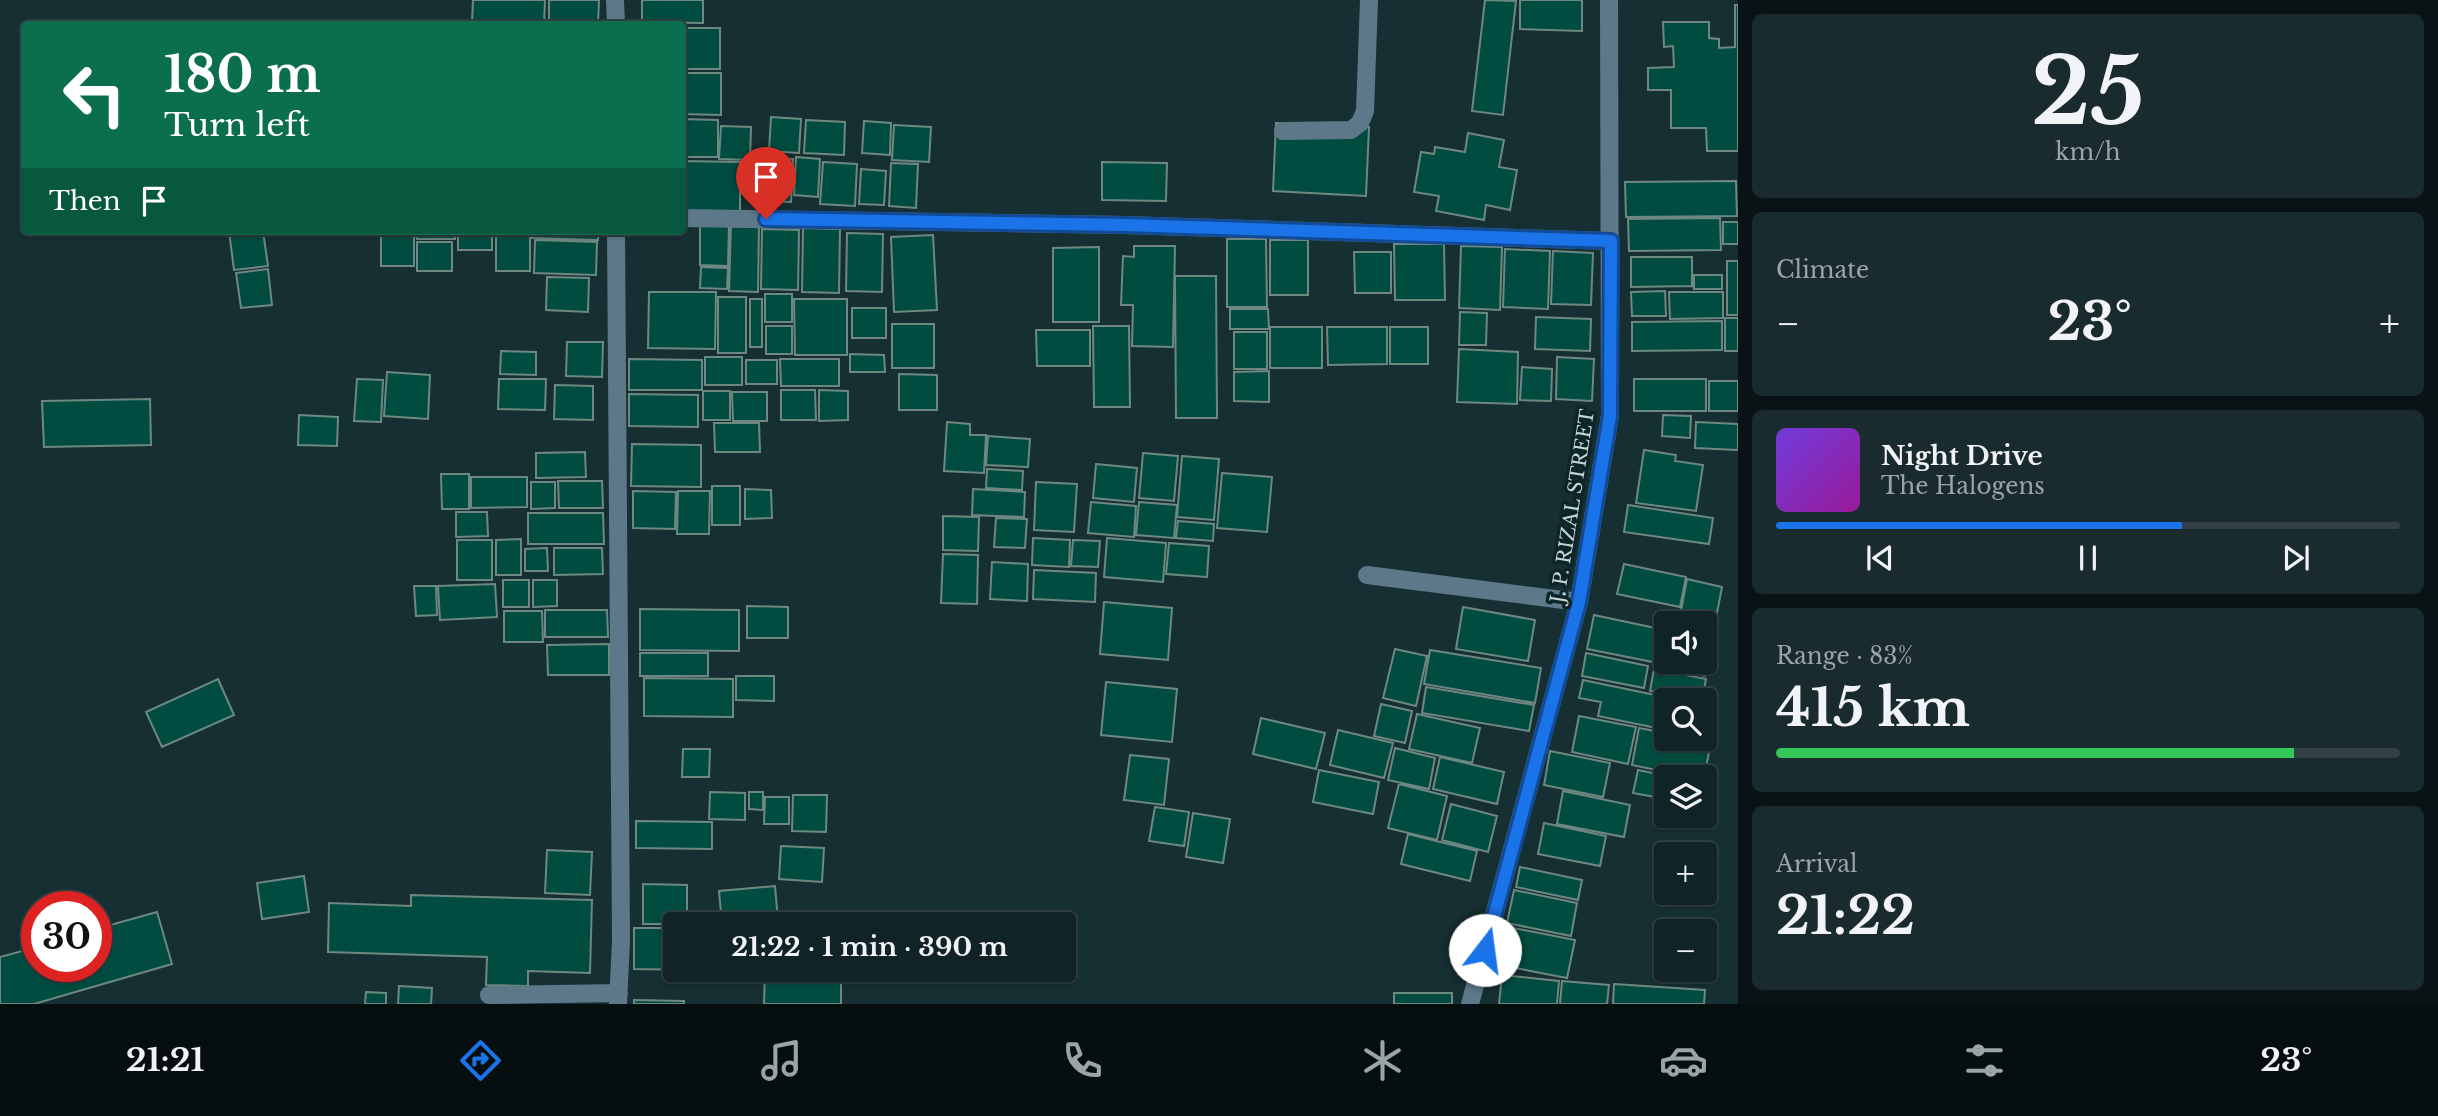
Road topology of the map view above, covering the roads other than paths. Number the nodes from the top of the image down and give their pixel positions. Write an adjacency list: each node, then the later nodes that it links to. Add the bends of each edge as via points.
1 (615, 0): 4 (street)
2 (1369, 0): 5 (street, via 1365,111 1360,123 1351,130)
3 (1609, 0): 8 (street, J. P. RIZAL STREET)
4 (616, 21)
5 (1283, 131)
6 (686, 218): 8 (street, via 1125,225)
7 (616, 235): 12 (street)
8 (1611, 241): 10 (street, J. P. RIZAL STREET, via 1610,416)
9 (1367, 575): 10 (street)
10 (1579, 602): 13 (street, J. P. RIZAL STREET)
11 (489, 995): 12 (street)
12 (619, 998)
13 (1470, 1004)

